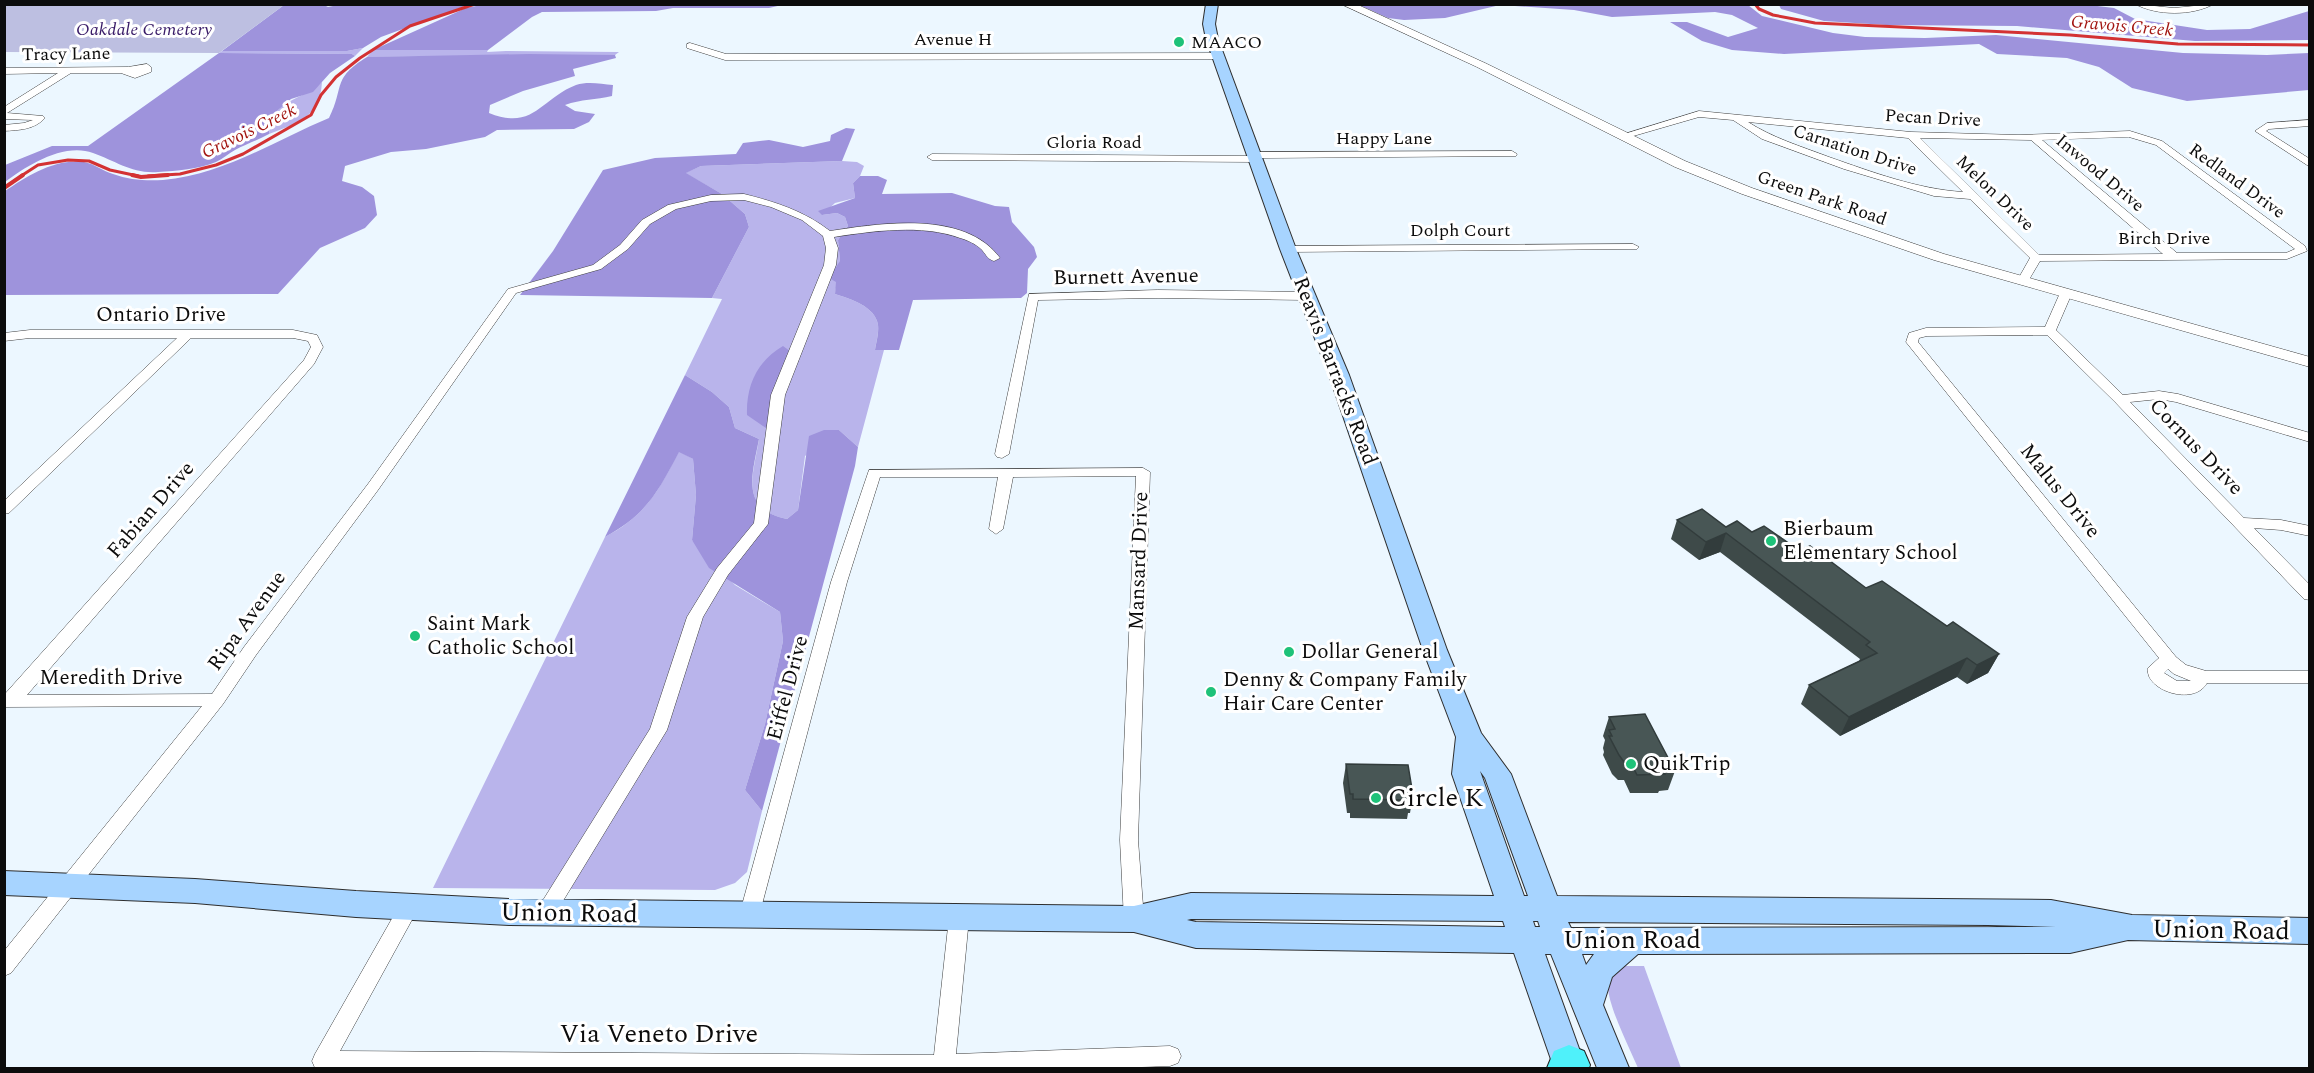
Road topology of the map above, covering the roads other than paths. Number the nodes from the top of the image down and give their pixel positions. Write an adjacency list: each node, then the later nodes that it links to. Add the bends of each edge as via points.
1 (1212, 4): 6 (main road, Reavis Barracks Road, via 1210,30)
2 (1346, 4): 16 (street, Green Park Road, via 1459,54)
3 (2139, 4): 4 (street, via 2170,12)
4 (2210, 4)
5 (690, 46): 6 (street, Avenue H, via 725,57)
6 (1219, 56): 21 (main road, Reavis Barracks Road)
7 (128, 70): 8 (street, Tracy Lane)
8 (69, 71): 9 (street, Tracy Lane); 10 (street)
9 (4, 72)
10 (4, 111)
11 (4, 116): 14 (street, via 40,118 28,125)
12 (1729, 117): 15 (street, Pecan Drive); 16 (street, Pecan Drive, via 1693,114); 23 (street, Carnation Drive, via 1765,137 1848,167 1934,193)
13 (2310, 123): 22 (street, via 2260,131)
14 (4, 128)
15 (1911, 135): 18 (street, Pecan Drive); 23 (street, Melon Drive)
16 (1623, 136): 31 (street, Green Park Road, via 1747,191 1918,250)
17 (2140, 136): 18 (street, Pecan Drive); 27 (street, Redland Drive)
18 (2034, 138): 28 (street, Inwood Drive)
19 (1512, 154): 21 (street, Happy Lane)
20 (932, 157): 21 (street, Gloria Road)
21 (1256, 157): 26 (main road, Reavis Barracks Road)
22 (2310, 164)
23 (1972, 196): 30 (street, Melon Drive)
24 (828, 235): 29 (street, via 858,230 937,229 974,240); 52 (street, Ripa Avenue, via 806,219 775,205 744,197 711,198 672,207 646,222 624,247 597,267 512,291); 60 (street, via 832,248 830,265 778,395 761,524 722,573 695,617 658,730)
25 (1633, 247): 26 (street, Dolph Court)
26 (1288, 249): 33 (main road, Reavis Barracks Road)
27 (2303, 253): 28 (street, Birch Drive)
28 (2173, 256): 30 (street, Birch Drive)
29 (994, 258)
30 (2036, 258): 31 (street, Melon Drive)
31 (2023, 281): 32 (street, Green Park Road)
32 (2066, 293): 34 (street); 38 (street, Green Park Road)
33 (1306, 296): 41 (street, Burnett Avenue, via 1033,297); 54 (main road, Reavis Barracks Road, via 1339,375)
34 (2050, 332): 39 (street, Cornus Drive); 49 (street, Malus Drive, via 1926,332 1913,336 1912,342)
35 (188, 334): 36 (street, Ontario Drive); 37 (street, Ontario Drive, via 294,334); 44 (street)
36 (4, 337)
37 (316, 342): 53 (street, Fabian Drive, via 310,361)
38 (2309, 361)
39 (2120, 399): 40 (street, via 2159,395 2178,398); 45 (street, Cornus Drive)
40 (2310, 438)
41 (1002, 454)
42 (874, 473): 43 (street, Mansard Drive); 61 (street, Eiffel Drive, via 839,582)
43 (1006, 474): 46 (street); 63 (street, Mansard Drive, via 1143,472 1129,840)
44 (4, 510)
45 (2242, 524): 47 (street); 48 (street, Cornus Drive)
46 (996, 529)
47 (2310, 531)
48 (2310, 595)
49 (2175, 665): 50 (street); 50 (street, via 2156,668 2155,675 2173,687 2193,689)
50 (2200, 676): 51 (street)
51 (2310, 677)
52 (217, 700): 53 (street, Meredith Drive); 56 (street, Ripa Avenue)
53 (8, 701)
54 (1469, 737): 58 (main road, Reavis Barracks Road, via 1466,774); 59 (main road, Reavis Barracks Road, via 1497,774)
55 (4, 883): 56 (main road, Union Road)
56 (71, 884): 57 (main road, Union Road); 69 (street, Ripa Avenue)
57 (410, 907): 60 (main road, Union Road); 72 (street, Via Veneto Drive, via 323,1061)
58 (1513, 909): 59 (main road, Union Road); 63 (main road, Union Road, via 1191,906); 66 (main road, Reavis Barracks Road)
59 (1548, 910): 64 (main road, Union Road, via 2051,913); 68 (main road, Reavis Barracks Road)
60 (545, 913): 61 (main road, Union Road)
61 (749, 916): 62 (main road, Union Road)
62 (959, 918): 63 (main road, Union Road); 72 (street)
63 (1134, 919): 66 (main road, Union Road, via 1196,935)
64 (2132, 928): 65 (main road, Union Road); 67 (main road, Union Road, via 2070,940)
65 (2310, 931)
66 (1523, 940): 68 (main road, Union Road); 73 (main road, Reavis Barracks Road)
67 (1634, 940): 68 (main road, Union Road); 70 (main road, via 1602,965 1594,978)
68 (1561, 941): 70 (main road, Reavis Barracks Road)
69 (4, 967)
70 (1587, 1007): 74 (main road, Reavis Barracks Road)
71 (1170, 1056): 72 (street, Via Veneto Drive)
72 (944, 1065)
73 (1569, 1067)
74 (1613, 1068)

